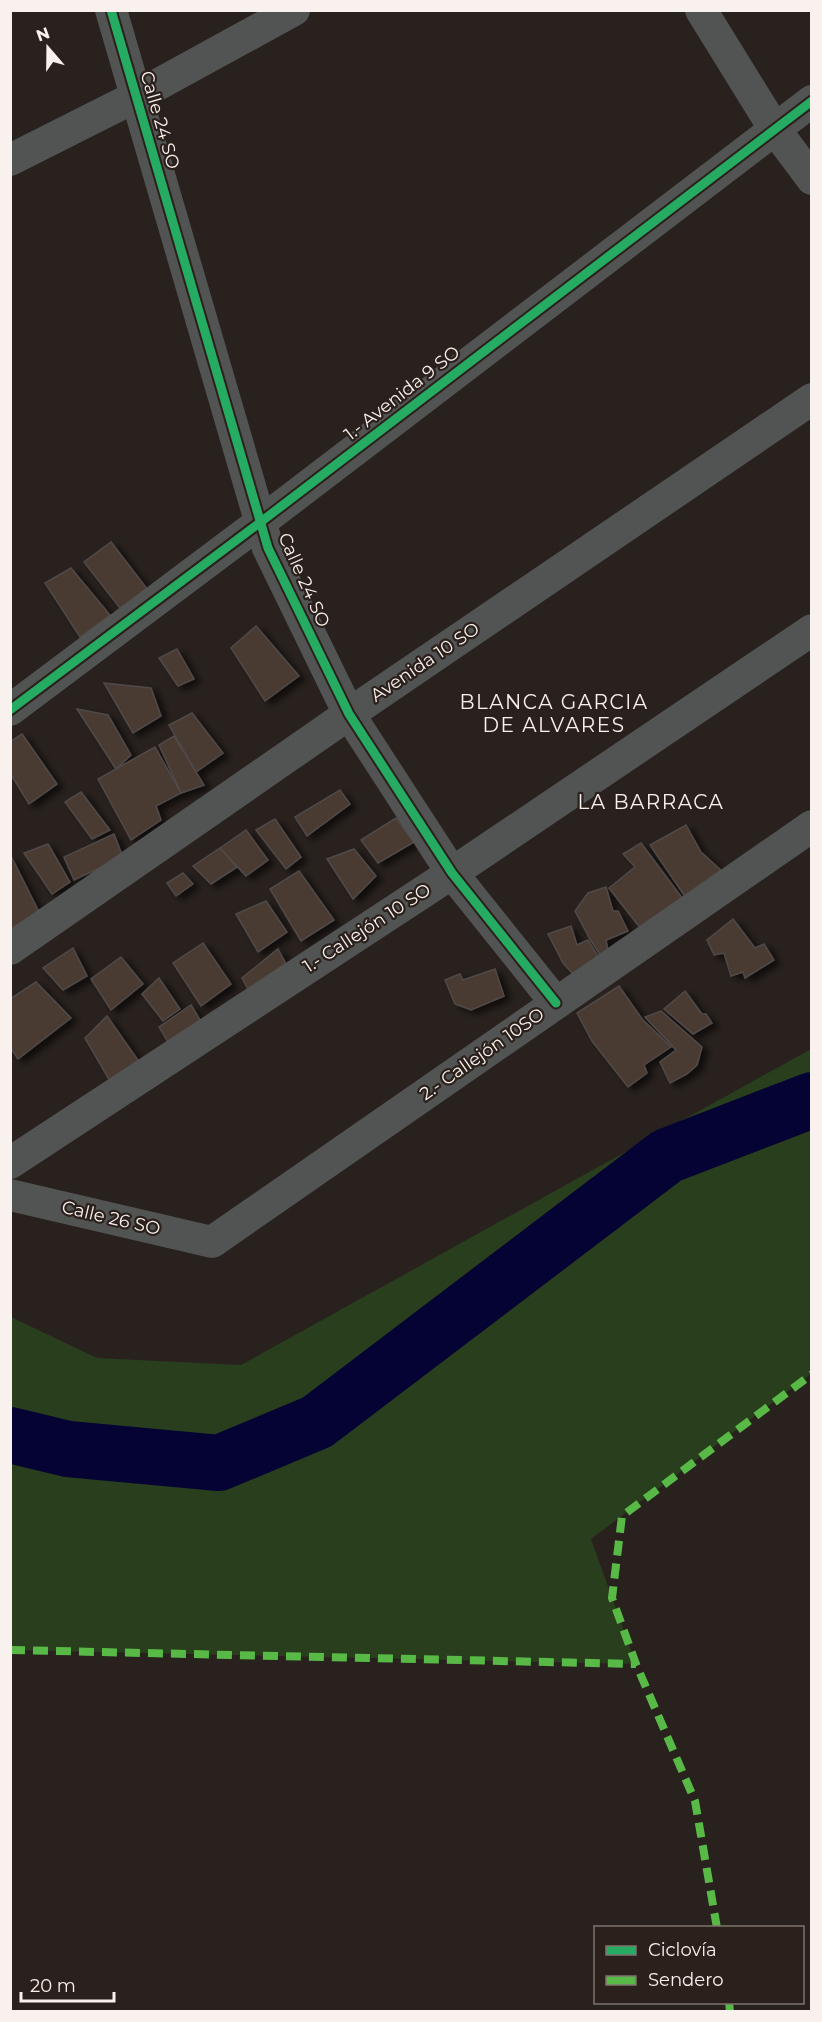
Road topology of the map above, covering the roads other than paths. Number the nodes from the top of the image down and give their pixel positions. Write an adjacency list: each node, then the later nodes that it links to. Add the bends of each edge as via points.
1 (111, 10): 4 (street, Calle 24 SO)
2 (294, 10): 4 (street)
3 (701, 10): 6 (street)
4 (137, 96): 7 (street); 10 (street, Calle 24 SO)
5 (812, 101): 6 (street, 1.- Avenida 9 SO)
6 (774, 128): 8 (street); 10 (street, 1.- Avenida 9 SO)
7 (10, 160)
8 (812, 179)
9 (812, 399): 13 (street, Avenida 10 SO)
10 (262, 521): 12 (street, 1.- Avenida 9 SO); 13 (street, Calle 24 SO, via 268,548)
11 (812, 630): 15 (street, 1.- Callejón 10 SO)
12 (10, 710)
13 (350, 714): 15 (street, Calle 24 SO); 16 (street, Avenida 10 SO)
14 (812, 826): 17 (street, 2.- Callejón 10SO)
15 (452, 873): 17 (street, Calle 24 SO); 18 (street, 1.- Callejón 10 SO)
16 (10, 949)
17 (556, 1003): 20 (street, 2.- Callejón 10SO)
18 (10, 1163)
19 (10, 1195): 20 (street, Calle 26 SO)
20 (212, 1242)

